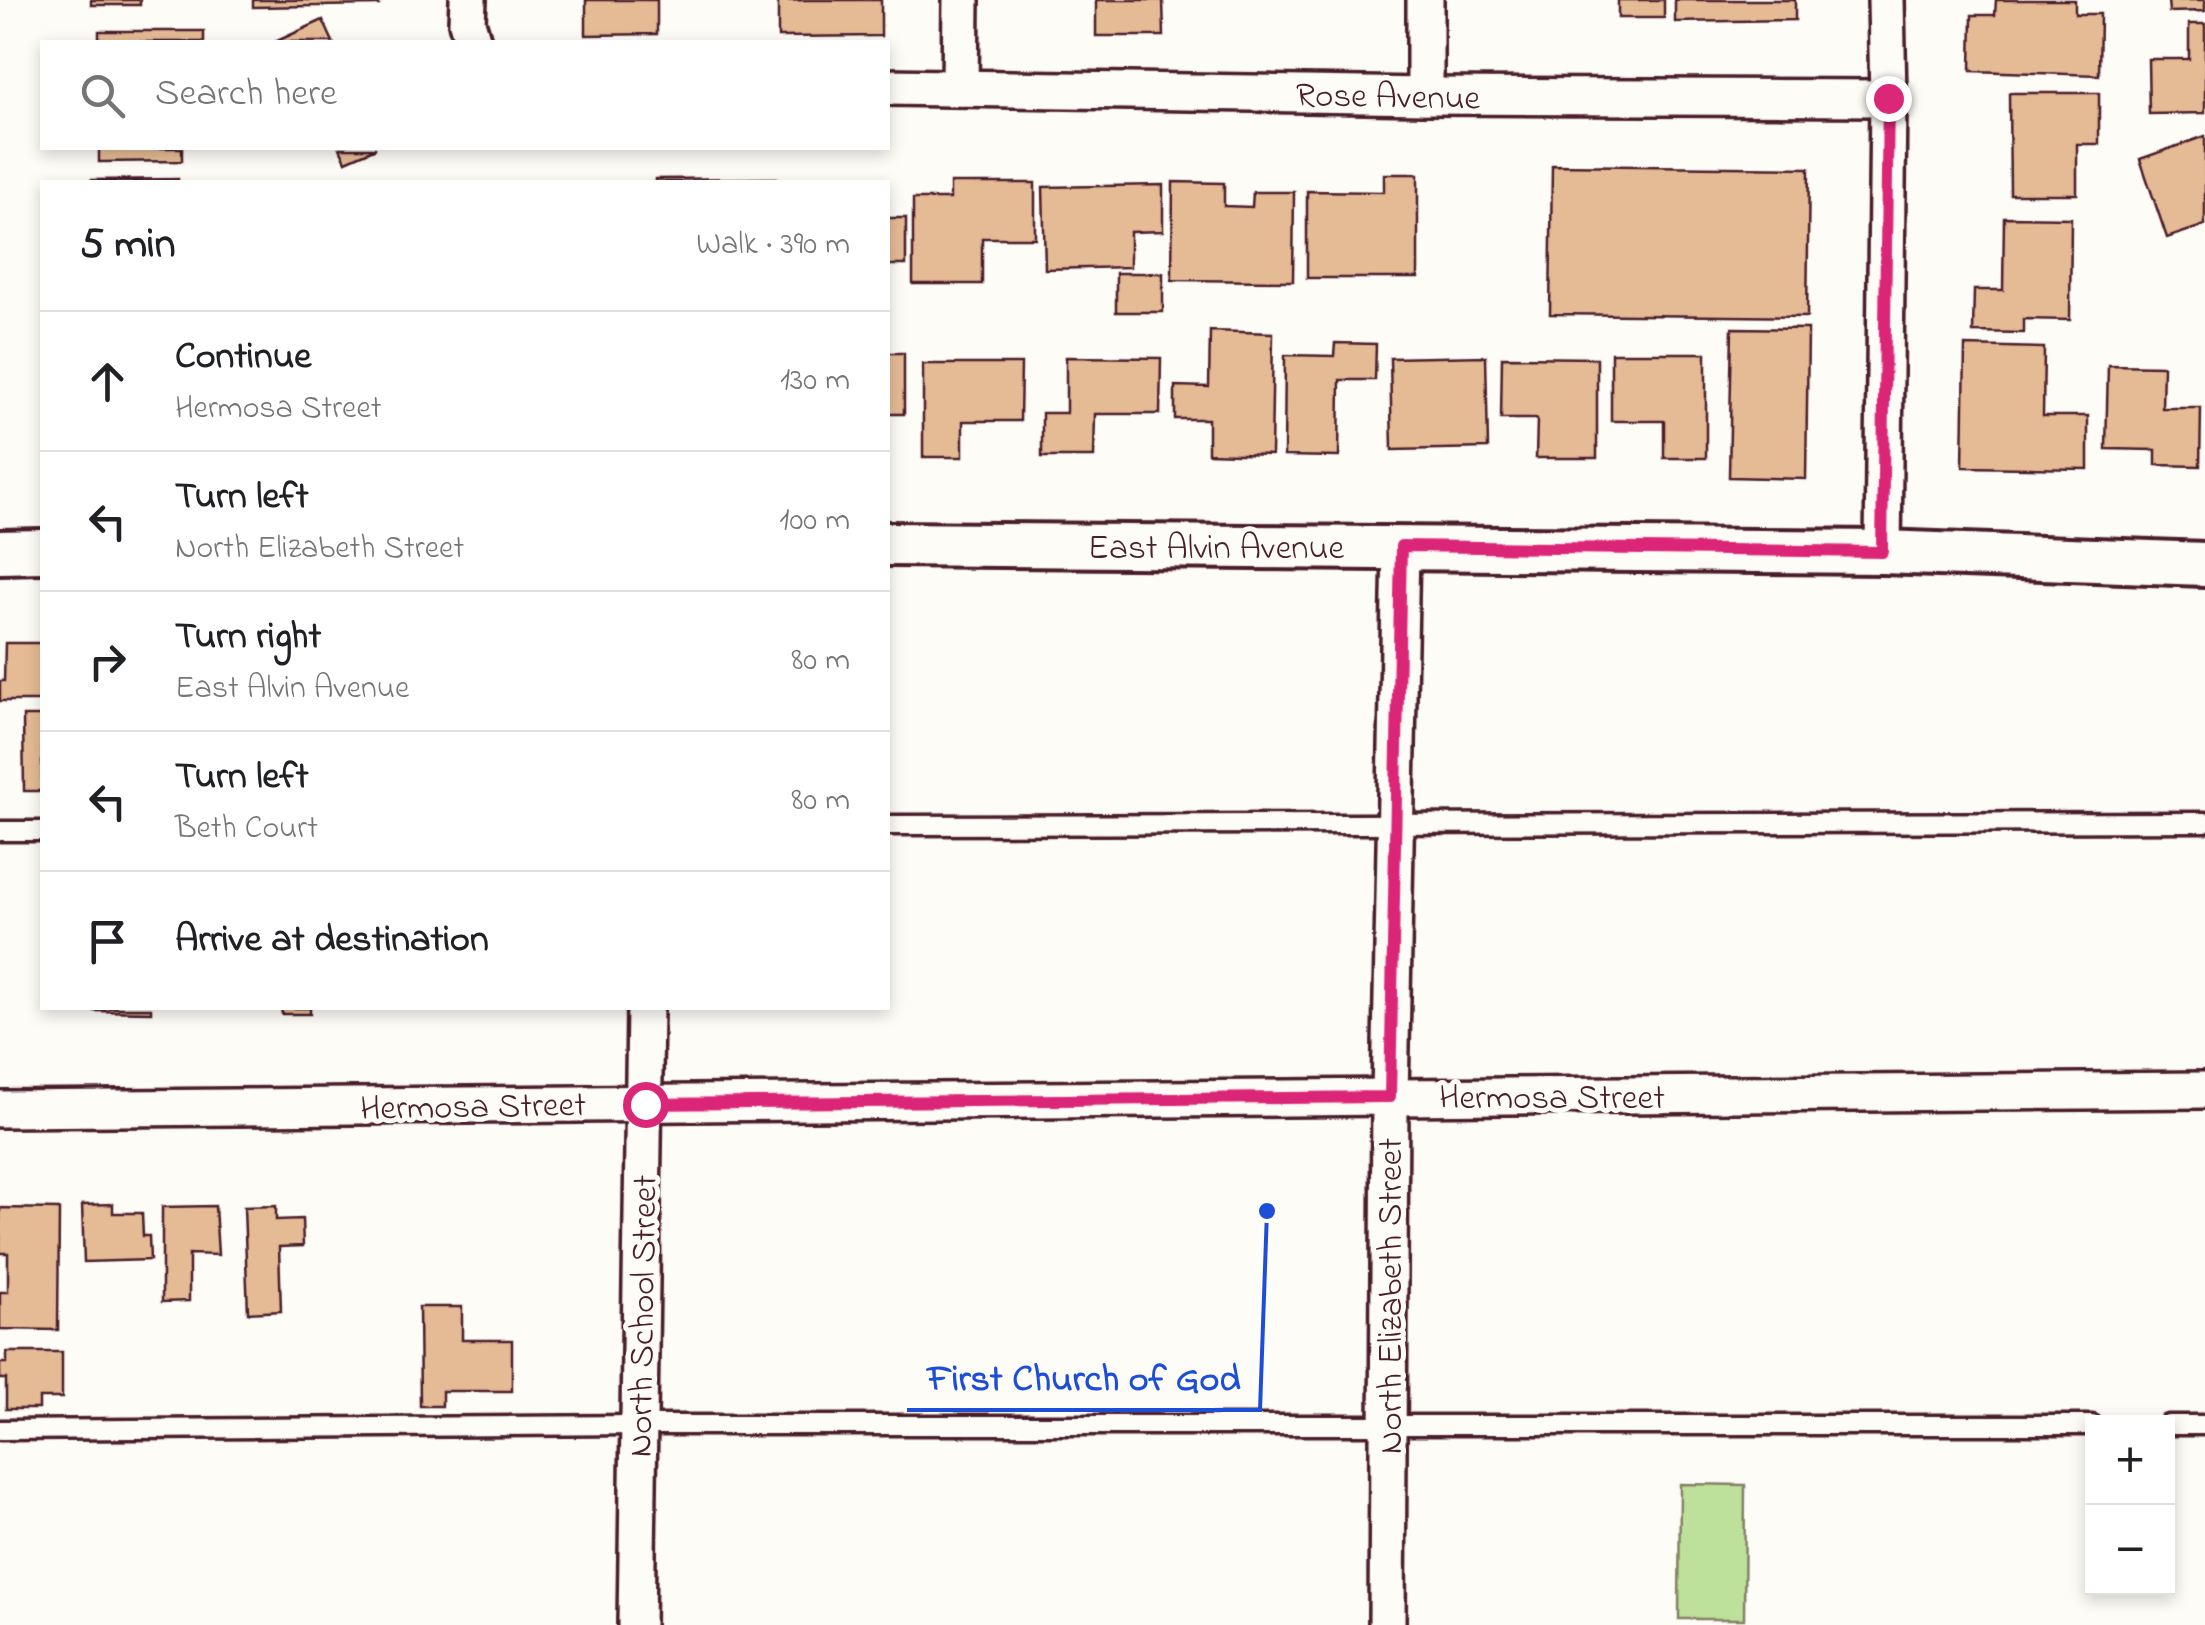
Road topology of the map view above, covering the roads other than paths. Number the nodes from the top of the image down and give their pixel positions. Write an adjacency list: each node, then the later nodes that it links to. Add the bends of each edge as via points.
1 (468, 0): 5 (street)
2 (961, 0): 7 (street)
3 (1425, 0): 8 (street)
4 (1886, 0): 9 (street)
5 (473, 40)
6 (890, 87): 7 (street, Rose Avenue)
7 (960, 88): 8 (street, Rose Avenue)
8 (1425, 96): 9 (street, Rose Avenue)
9 (1888, 98): 14 (street)
10 (890, 544): 11 (street, East Alvin Avenue)
11 (1401, 546): 14 (street, East Alvin Avenue); 17 (street, North Elizabeth Street)
12 (40, 551): 13 (street)
13 (0, 552)
14 (1882, 552): 15 (street, East Alvin Avenue)
15 (2205, 564)
16 (2205, 822): 17 (lane)
17 (1396, 824): 18 (lane); 23 (street, North Elizabeth Street)
18 (890, 825)
19 (0, 831): 20 (lane)
20 (40, 831)
21 (645, 1010): 24 (street, North School Street)
22 (2205, 1090): 23 (street, Hermosa Street)
23 (1390, 1097): 24 (street, Hermosa Street); 29 (street, North Elizabeth Street)
24 (645, 1104): 25 (street, Hermosa Street); 26 (street, North School Street)
25 (0, 1110)
26 (640, 1425): 29 (lane); 31 (lane); 32 (street, North School Street)
27 (2175, 1425): 28 (lane)
28 (2205, 1425)
29 (1388, 1426): 30 (lane); 33 (street, North Elizabeth Street)
30 (2085, 1426)
31 (0, 1430)
32 (636, 1625)
33 (1387, 1625)

